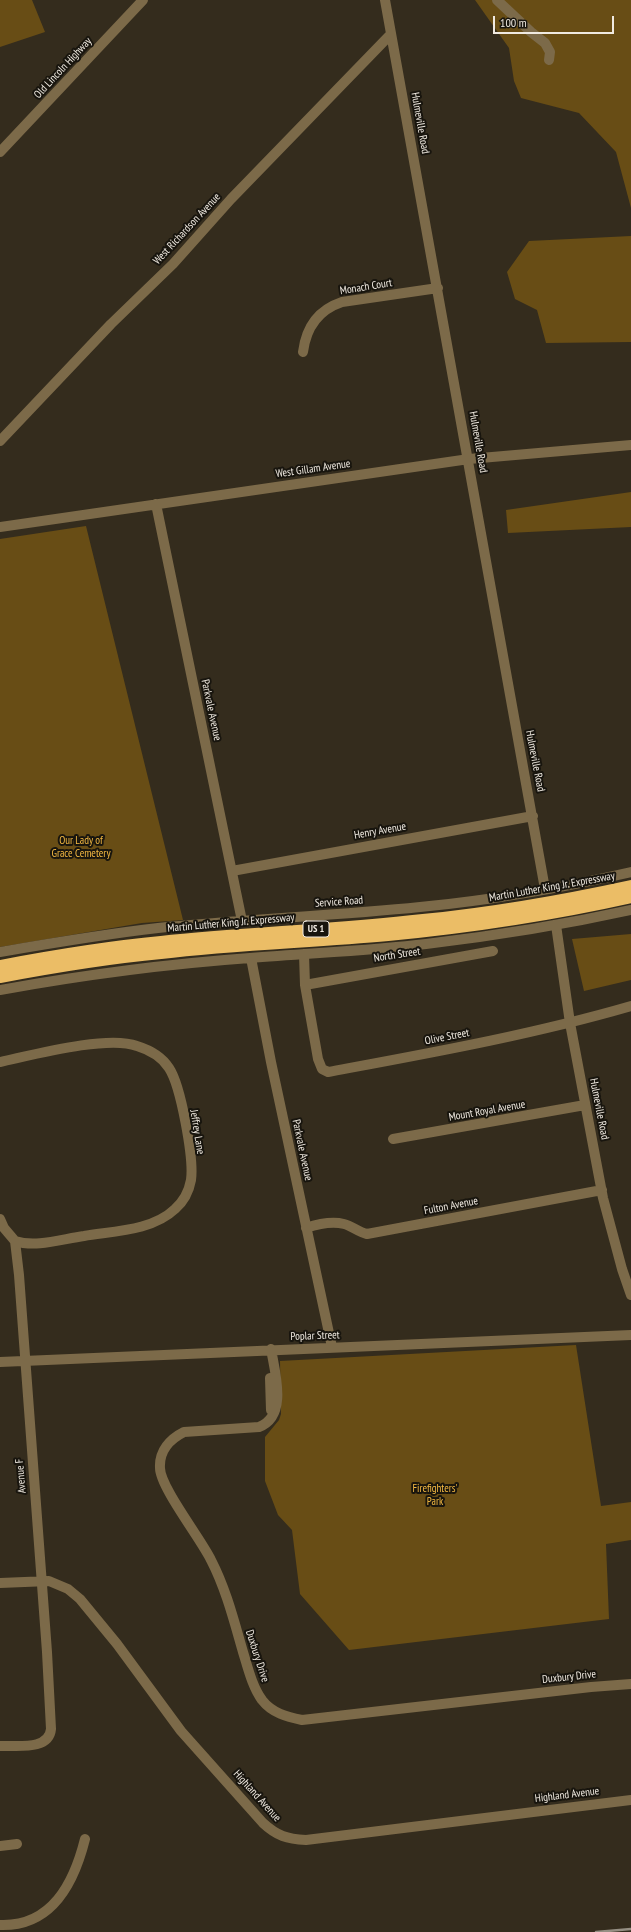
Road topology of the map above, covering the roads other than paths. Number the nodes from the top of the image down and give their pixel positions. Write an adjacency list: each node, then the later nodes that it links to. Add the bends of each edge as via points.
1 (143, 0): 6 (street, Old Lincoln Highway)
2 (385, 0): 4 (street, Hulmeville Road)
3 (497, 0): 5 (street, via 546,43 550,52)
4 (391, 34): 7 (street, Hulmeville Road); 9 (street, West Richardson Avenue, via 231,199 173,264 111,324)
5 (549, 60)
6 (0, 152)
7 (438, 288): 8 (street, Monach Court, via 333,305 317,316 305,338); 11 (street, Hulmeville Road)
8 (303, 352)
9 (0, 441)
10 (631, 445): 11 (street, West Gillam Avenue)
11 (469, 459): 12 (street, West Gillam Avenue); 14 (street, Hulmeville Road, via 492,600)
12 (156, 504): 13 (street, West Gillam Avenue); 15 (street, Parkvale Avenue)
13 (0, 527)
14 (533, 816): 15 (street, Henry Avenue); 18 (street, Hulmeville Road)
15 (232, 871): 21 (street, Parkvale Avenue)
16 (631, 872): 18 (street, Service Road)
17 (631, 886): 27 (highway, Martin Luther King Jr. Expressway / US 1, via 459,916 160,942)
18 (546, 889): 21 (street, Service Road, via 421,907)
19 (631, 897): 28 (highway, Martin Luther King Jr. Expressway / US 1, via 540,915 461,926 351,938 161,953)
20 (631, 910): 22 (street)
21 (242, 921): 24 (street, Service Road, via 129,932)
22 (556, 925): 25 (street, via 426,944); 32 (street, Hulmeville Road)
23 (493, 951): 29 (street, North Street)
24 (0, 952)
25 (304, 954): 26 (street); 29 (street)
26 (251, 958): 30 (street, via 120,971); 38 (street, Parkvale Avenue)
27 (0, 966)
28 (0, 977)
29 (305, 985): 32 (street, Olive Street, via 318,1059 322,1069 328,1072)
30 (0, 990)
31 (631, 1006): 32 (street, Olive Street)
32 (570, 1023): 34 (street, Hulmeville Road)
33 (0, 1062): 39 (street, Jeffrey Lane, via 114,1042 137,1046 154,1053 168,1066 173,1075 190,1155 191,1181 187,1192 176,1209 162,1219 140,1226 45,1242 28,1244)
34 (585, 1105): 35 (street, Mount Royal Avenue); 36 (street, Hulmeville Road)
35 (393, 1139)
36 (602, 1190): 38 (street, Fulton Avenue, via 372,1233 361,1233 345,1224 336,1223); 40 (street, Hulmeville Road, via 622,1270)
37 (0, 1219): 39 (street)
38 (306, 1228): 42 (street, Parkvale Avenue)
39 (15, 1241): 44 (street, Avenue F)
40 (631, 1295)
41 (631, 1335): 42 (street, Poplar Street)
42 (332, 1347): 43 (street, Poplar Street)
43 (271, 1349): 44 (street, Poplar Street); 48 (street, Duxbury Drive, via 272,1418 266,1425 184,1432 167,1445 160,1468 164,1483 211,1560 253,1684 263,1701 287,1717 302,1720)
44 (25, 1360): 45 (street, Poplar Street); 46 (street, Avenue F)
45 (0, 1362)
46 (42, 1581): 47 (street, Highland Avenue); 49 (street, Avenue F, via 51,1711 50,1737 43,1743); 50 (street, Highland Avenue, via 62,1586 80,1599 117,1644 181,1731 263,1823 278,1836 306,1840)
47 (0, 1583)
48 (631, 1684)
49 (0, 1746)
50 (631, 1800)
51 (85, 1839): 54 (street, via 79,1863 67,1888 56,1903 36,1917 14,1926)
52 (17, 1844): 53 (street)
53 (0, 1846)
54 (0, 1925)

